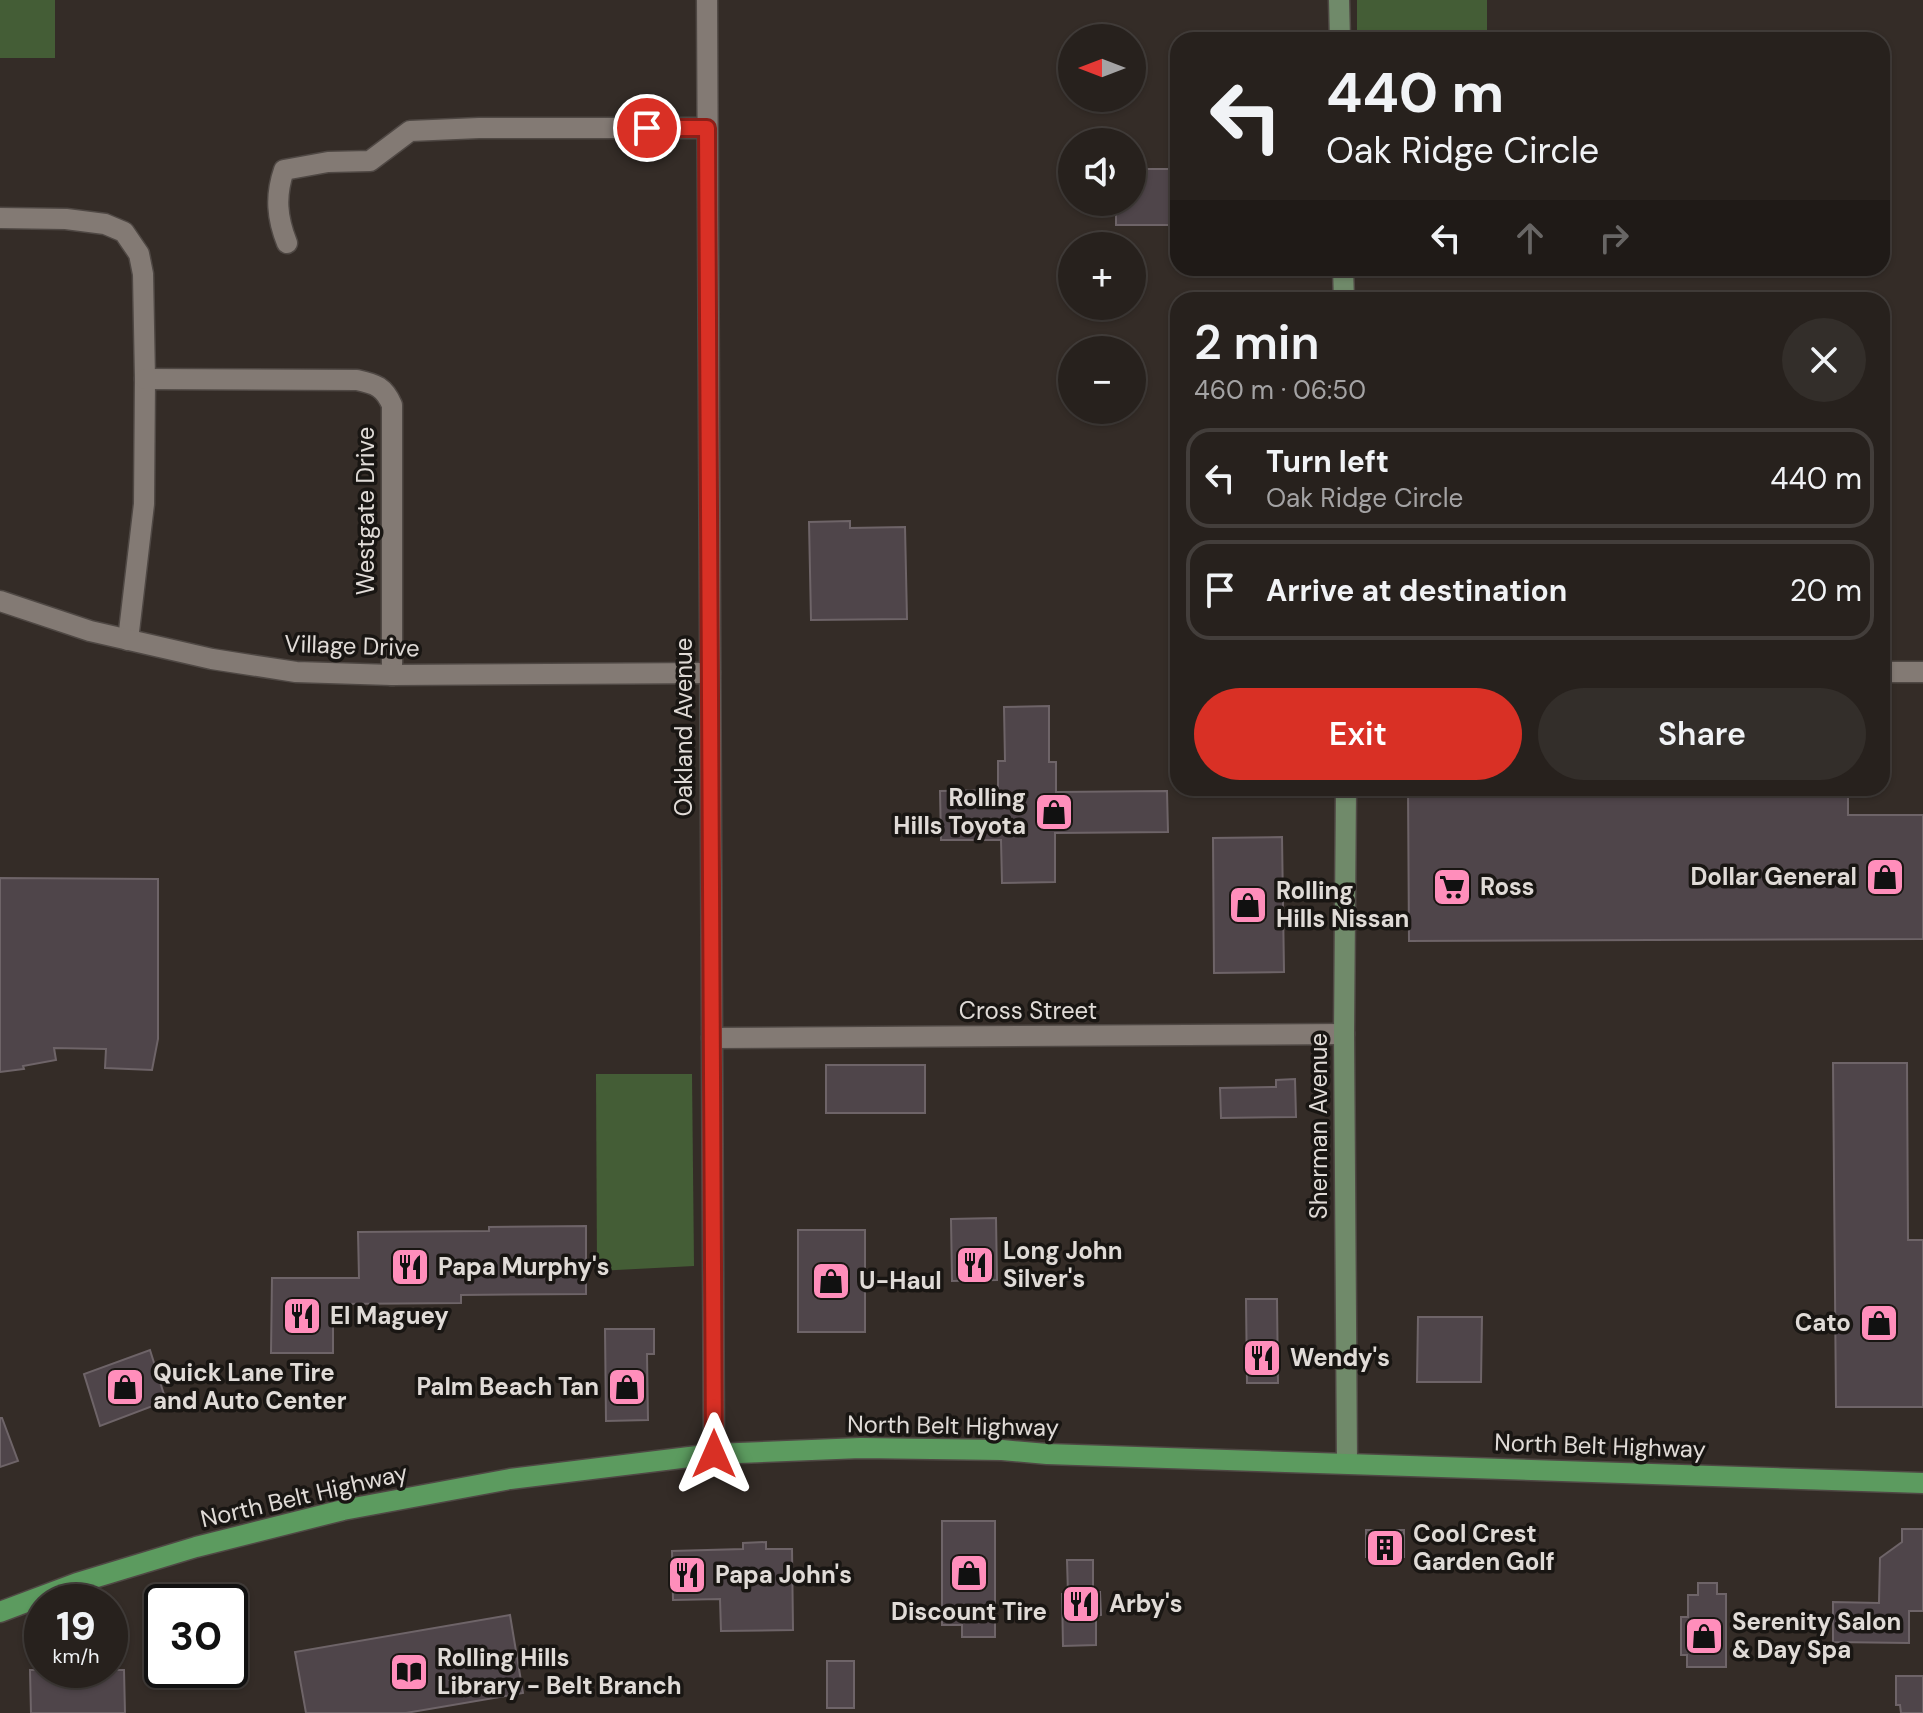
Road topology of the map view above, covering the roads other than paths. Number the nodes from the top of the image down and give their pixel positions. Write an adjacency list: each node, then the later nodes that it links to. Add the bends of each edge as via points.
1 (707, 0): 4 (street, Oakland Avenue)
2 (1339, 0): 3 (street)
3 (1340, 32)
4 (707, 128): 6 (street, via 410,131 370,161 284,170 278,187 279,223); 12 (street, Oakland Avenue)
5 (0, 218): 7 (street, via 66,219 124,232 139,254 143,274)
6 (287, 243)
7 (145, 379): 9 (street, via 144,504); 13 (street, Westgate Drive, via 357,380 386,391 392,405)
8 (0, 601): 9 (street, Village Drive)
9 (128, 640): 13 (street, Village Drive, via 296,672)
10 (1890, 672): 11 (street)
11 (1923, 672)
12 (710, 673): 13 (street, Village Drive); 16 (street, Oakland Avenue)
13 (392, 675)
14 (1346, 796): 15 (street, Sherman Avenue)
15 (1344, 1034): 16 (street, Cross Street); 18 (street, Sherman Avenue)
16 (712, 1038): 17 (street, Oakland Avenue)
17 (714, 1454): 18 (main road, North Belt Highway, via 1002,1450); 20 (main road, North Belt Highway, via 510,1479 343,1510 196,1547)
18 (1347, 1463): 19 (main road, North Belt Highway)
19 (1923, 1483)
20 (0, 1612)

